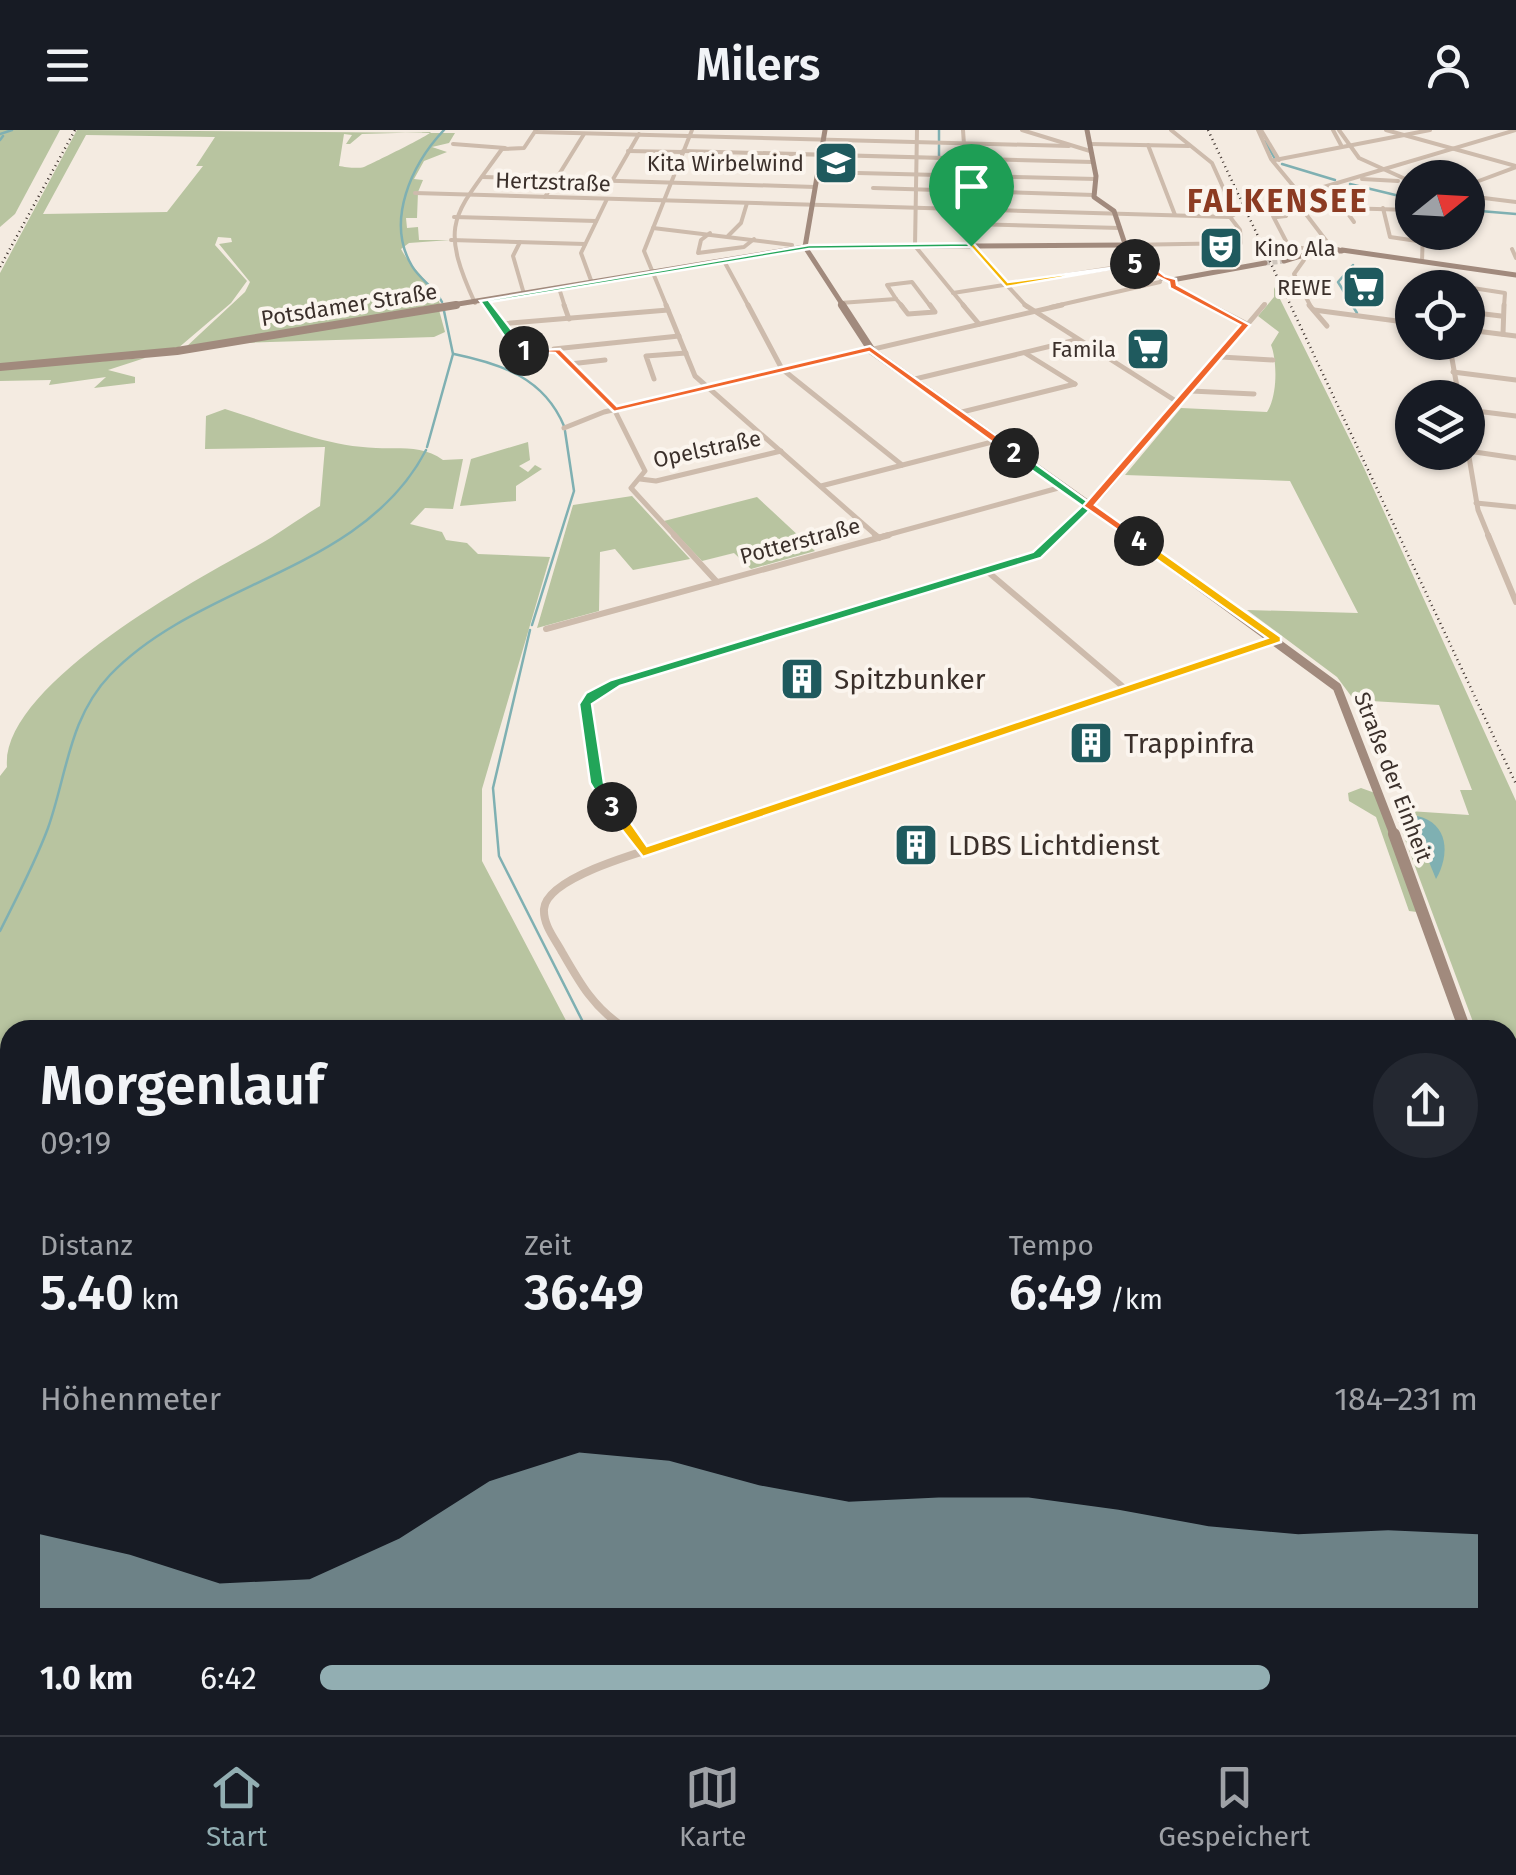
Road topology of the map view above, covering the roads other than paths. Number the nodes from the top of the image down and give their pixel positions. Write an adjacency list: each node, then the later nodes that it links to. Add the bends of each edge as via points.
1 (692, 130): 17 (street)
2 (825, 130): 18 (street)
3 (917, 130): 19 (street)
4 (963, 130): 21 (street)
5 (1022, 130): 22 (street)
6 (1087, 130): 25 (street)
7 (1172, 130): 24 (street)
8 (1260, 130): 34 (street); 34 (street)
9 (1336, 130): 28 (street)
10 (1386, 130): 16 (street)
11 (1430, 130): 16 (street)
12 (1516, 130): 27 (street)
13 (535, 131): 14 (street); 26 (street, via 524,148)
14 (586, 132): 15 (street); 47 (street)
15 (640, 132): 17 (street); 29 (street)
16 (1411, 135): 27 (street); 28 (street)
17 (690, 136): 18 (street); 30 (street)
18 (823, 140): 19 (street); 31 (street)
19 (916, 142): 21 (street); 32 (street)
20 (452, 144): 26 (street)
21 (964, 144): 22 (street); 33 (street)
22 (1069, 146): 25 (street)
23 (1148, 146): 24 (street); 25 (street); 76 (street)
24 (1189, 146): 79 (street, via 1212,163 1235,214)
25 (1090, 147): 35 (street)
26 (505, 148): 43 (street)
27 (1455, 148): 38 (street); 39 (street)
28 (1348, 149): 34 (street); 36 (street); 37 (street)
29 (628, 151): 30 (street); 50 (street)
30 (683, 152): 31 (street); 51 (street)
31 (820, 155): 32 (street); 40 (street)
32 (916, 158): 33 (street); 41 (street)
33 (964, 159): 35 (street); 42 (street)
34 (1277, 160): 58 (street)
35 (1092, 162): 48 (street)
36 (1366, 162): 37 (street); 39 (street)
37 (1359, 163): 44 (street)
38 (1516, 166): 46 (street)
39 (1380, 171): 44 (street); 45 (street)
40 (818, 172): 41 (street); 52 (street)
41 (916, 174): 42 (street); 54 (street)
42 (965, 175): 48 (street); 55 (street)
43 (483, 177): 47 (street); 59 (street)
44 (1353, 178): 49 (street); 58 (street)
45 (1395, 178)
46 (1485, 178)
47 (555, 179): 50 (street); 60 (street)
48 (1096, 179): 57 (street)
49 (1395, 180)
50 (612, 181): 51 (street)
51 (671, 183): 52 (street); 63 (street)
52 (815, 187): 67 (street)
53 (873, 188): 54 (street)
54 (916, 190): 55 (street); 69 (street)
55 (966, 191): 57 (street); 72 (street)
56 (415, 193): 59 (street, Hertzstraße)
57 (1094, 194): 75 (street)
58 (1300, 194): 68 (street)
59 (470, 195): 60 (street, Hertzstraße); 78 (street)
60 (544, 197): 62 (street, Hertzstraße); 80 (street)
61 (1485, 198): 64 (street)
62 (607, 199): 63 (street, Hertzstraße); 81 (street)
63 (664, 200): 65 (street, Hertzstraße); 84 (street)
64 (1516, 202)
65 (747, 203): 67 (street, Hertzstraße); 87 (street, via 741,224)
66 (1279, 204): 68 (street); 74 (street); 77 (street, via 1268,204)
67 (813, 205): 69 (street, Hertzstraße); 99 (street)
68 (1299, 207): 70 (street); 74 (street); 100 (street)
69 (915, 208): 72 (street, Hertzstraße); 96 (street)
70 (1344, 208): 71 (street); 82 (street)
71 (1383, 208): 73 (street); 88 (street)
72 (968, 209): 75 (street, Hertzstraße); 83 (street)
73 (1395, 209)
74 (1286, 211): 77 (street, via 1285,217)
75 (1116, 214): 76 (street, Hertzstraße); 85 (street)
76 (1175, 216): 79 (street, Hertzstraße)
77 (1273, 216): 95 (street)
78 (454, 217): 80 (street); 89 (street)
79 (1230, 217): 93 (street, Potsdamer Straße, via 1242,243)
80 (530, 219): 81 (street)
81 (596, 221): 92 (street)
82 (1354, 222)
83 (969, 224): 85 (street); 97 (street)
84 (653, 228): 86 (street); 111 (street, via 644,252)
85 (1120, 228): 93 (street)
86 (710, 233): 87 (street); 102 (street, via 696,252)
87 (728, 236): 90 (street); 102 (street)
88 (1395, 238)
89 (452, 240): 91 (street); 123 (street, via 453,258)
90 (754, 240): 94 (street); 102 (street)
91 (520, 242): 92 (street); 120 (street, via 513,256)
92 (585, 244): 115 (street, via 581,255)
93 (1125, 244): 97 (street, Potsdamer Straße); 109 (street)
94 (792, 245)
95 (1294, 245)
96 (915, 246): 97 (street, Potsdamer Straße); 99 (street, Potsdamer Straße); 119 (street)
97 (971, 246): 116 (street)
98 (1282, 247): 100 (street)
99 (805, 248): 106 (street, Potsdamer Straße); 124 (street, Straße der Einheit)
100 (1329, 249): 107 (street); 108 (street)
101 (1512, 249): 104 (street)
102 (720, 250)
103 (1423, 250): 108 (street)
104 (1516, 258)
105 (1304, 260): 127 (street, via 1294,274)
106 (724, 261): 111 (street, Potsdamer Straße); 152 (street)
107 (1284, 261)
108 (1422, 261): 112 (street)
109 (1143, 263): 113 (street); 116 (street)
110 (1265, 263): 114 (street)
111 (652, 273): 115 (street, Potsdamer Straße); 126 (street)
112 (1516, 276)
113 (1161, 280): 114 (street); 128 (street)
114 (1171, 282): 133 (street)
115 (592, 283): 117 (street, Potsdamer Straße)
116 (1006, 284): 119 (street); 128 (street)
117 (559, 288): 120 (street, Potsdamer Straße); 131 (street)
118 (1485, 289): 130 (street, via 1505,292)
119 (953, 293): 135 (street)
120 (524, 294): 122 (street, Potsdamer Straße)
121 (896, 299): 121 (street, via 908,314 934,312 912,282 886,285); 124 (street)
122 (485, 301): 123 (street, Potsdamer Straße); 134 (street)
123 (475, 302): 151 (street, Potsdamer Straße, via 129,358)
124 (840, 304): 143 (street, Straße der Einheit)
125 (1266, 304): 133 (street)
126 (668, 310): 131 (street); 139 (street)
127 (1314, 310): 132 (street); 136 (street)
128 (1031, 312): 135 (street); 141 (street)
129 (1485, 314): 130 (street)
130 (1501, 316): 138 (street)
131 (569, 318): 134 (street)
132 (1395, 321)
133 (1245, 323): 146 (street)
134 (500, 324): 142 (street, via 519,351)
135 (980, 324): 143 (street)
136 (1327, 326)
137 (1485, 332): 138 (street)
138 (1503, 334): 140 (street)
139 (679, 336): 142 (street); 144 (street)
140 (1516, 336)
141 (1076, 340): 145 (street); 161 (street)
142 (554, 349): 150 (street)
143 (870, 349): 152 (street); 155 (street, Straße der Einheit)
144 (686, 353): 154 (street, via 646,356); 158 (street)
145 (1025, 353): 155 (street); 164 (street, via 1075,384)
146 (1221, 358): 148 (street); 159 (street)
147 (605, 360): 150 (street)
148 (1272, 360)
149 (1452, 360): 153 (street)
150 (570, 364): 162 (street)
151 (0, 367)
152 (782, 370): 158 (street); 171 (street)
153 (1454, 372): 156 (street); 157 (street)
154 (654, 379)
155 (911, 380): 164 (street, Straße der Einheit)
156 (1455, 380)
157 (1516, 380)
158 (707, 387): 162 (street); 168 (street)
159 (1191, 390): 160 (street); 161 (street)
160 (1254, 394)
161 (1179, 402): 177 (street)
162 (614, 409): 166 (street); 173 (street, via 644,470)
163 (1485, 412): 165 (street)
164 (957, 413): 167 (street, Straße der Einheit)
165 (1516, 416)
166 (564, 428)
167 (996, 441): 171 (street); 175 (street, Straße der Einheit)
168 (780, 450): 173 (street, Opelstraße, via 656,481); 174 (street)
169 (1485, 453): 170 (street)
170 (1516, 458)
171 (902, 465): 174 (street)
172 (1471, 470): 176 (street)
173 (640, 478): 181 (street, via 631,488)
174 (821, 486): 179 (street)
175 (1062, 487): 177 (street, Straße der Einheit); 179 (street, Potterstraße)
176 (1476, 503): 178 (street); 182 (street)
177 (1088, 506): 180 (street, via 1037,555); 184 (street, Straße der Einheit)
178 (1516, 507)
179 (879, 538): 181 (street, Potterstraße)
180 (988, 572): 185 (street); 186 (street, via 591,696 586,704 597,783)
181 (717, 582): 183 (street, Potterstraße)
182 (1516, 602)
183 (546, 629)
184 (1277, 639): 185 (street); 188 (street, Straße der Einheit, via 1322,672 1345,699)
185 (1128, 691): 186 (street)
186 (643, 852): 187 (street, via 568,879 548,896 544,911 594,1006)
187 (613, 1020)
188 (1461, 1020)

